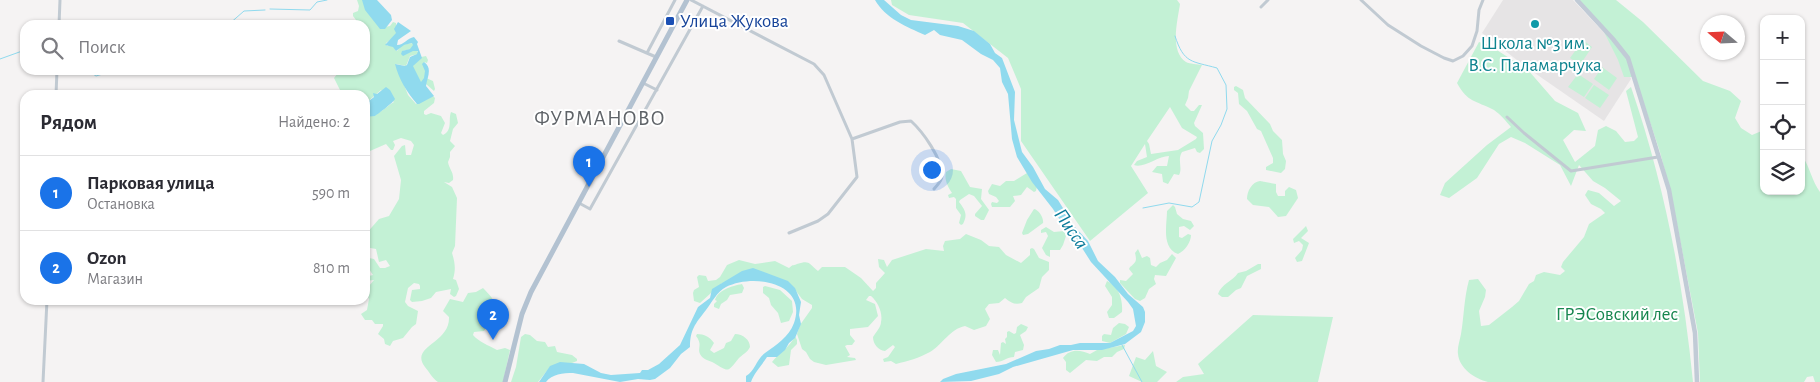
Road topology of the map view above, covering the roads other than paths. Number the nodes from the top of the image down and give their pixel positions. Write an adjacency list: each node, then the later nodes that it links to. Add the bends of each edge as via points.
1 (60, 0): 11 (street)
2 (675, 0): 13 (street)
3 (687, 0): 14 (main road)
4 (691, 0): 9 (street)
5 (1268, 0): 10 (street)
6 (1361, 0): 7 (street, via 1381,20 1449,60 1458,59 1475,40)
7 (1483, 0)
8 (1577, 0): 21 (main road, via 1628,58)
9 (703, 6): 18 (street); 20 (street, via 814,64 824,75)
10 (1261, 7)
11 (59, 20)
12 (619, 41): 13 (street)
13 (647, 53): 14 (street)
14 (656, 58): 16 (main road)
15 (57, 75): 17 (street)
16 (642, 83): 18 (street); 23 (main road)
17 (56, 90)
18 (657, 90): 23 (street, via 590,209)
19 (1507, 117): 21 (street, via 1571,171)
20 (852, 139): 22 (street, via 911,121 932,147 940,168 942,177); 24 (street, via 857,177 828,214)
21 (1658, 157): 28 (main road, via 1668,190 1695,333)
22 (934, 189)
23 (578, 203): 27 (main road, via 522,314)
24 (789, 233)
25 (47, 305): 26 (street)
26 (43, 382)
27 (505, 382)
28 (1697, 382)

